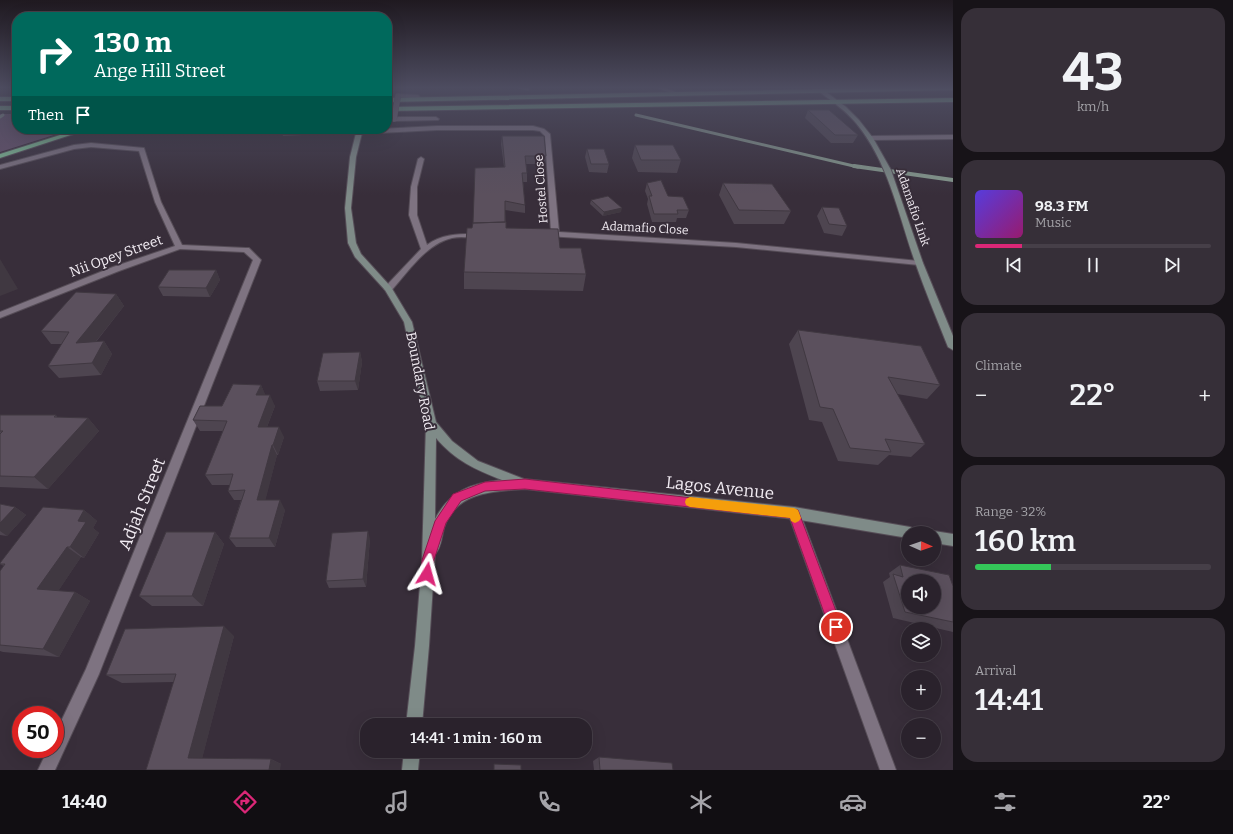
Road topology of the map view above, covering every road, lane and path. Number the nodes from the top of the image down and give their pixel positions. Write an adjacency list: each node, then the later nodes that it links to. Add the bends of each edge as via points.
1 (436, 123): 3 (street)
2 (858, 123): 8 (street, Adamafio Link)
3 (437, 128): 4 (street); 13 (street, Hostel Close, via 533,128 548,135)
4 (392, 130)
5 (70, 134): 9 (highway)
6 (359, 134): 19 (street, Boundary Road, via 353,157 348,208 350,234 358,255)
7 (953, 137): 8 (street)
8 (870, 138): 18 (street, Adamafio Link, via 888,170)
9 (0, 156)
10 (421, 159): 17 (street, via 414,187 413,215)
11 (1, 167): 15 (street, via 86,145 142,149 158,202)
12 (540, 234): 13 (street, Adamafio Close)
13 (556, 234): 18 (street, Adamafio Close, via 736,245)
14 (492, 235): 17 (street, via 452,236)
15 (178, 247): 16 (street, Nii Opey Street); 20 (street, Nii Opey Street)
16 (246, 250): 31 (street, Adjah Street, via 257,260 92,674)
17 (425, 250): 19 (street)
18 (920, 263): 21 (street, Adamafio Link)
19 (388, 289): 22 (street, Boundary Road, via 408,322)
20 (0, 315)
21 (953, 347)
22 (431, 424): 23 (street, Lagos Avenue, via 448,444 474,464); 28 (street, Boundary Road)
23 (525, 484): 24 (street, Lagos Avenue); 28 (street, Lagos Avenue, via 485,486 457,498 441,521)
24 (794, 513): 25 (street, Lagos Avenue); 33 (street)
25 (901, 531)
26 (941, 538): 27 (street)
27 (953, 540)
28 (428, 560): 29 (street, Boundary Road)
29 (415, 718)
30 (411, 758): 32 (street)
31 (46, 770)
32 (410, 770)
33 (888, 770)

